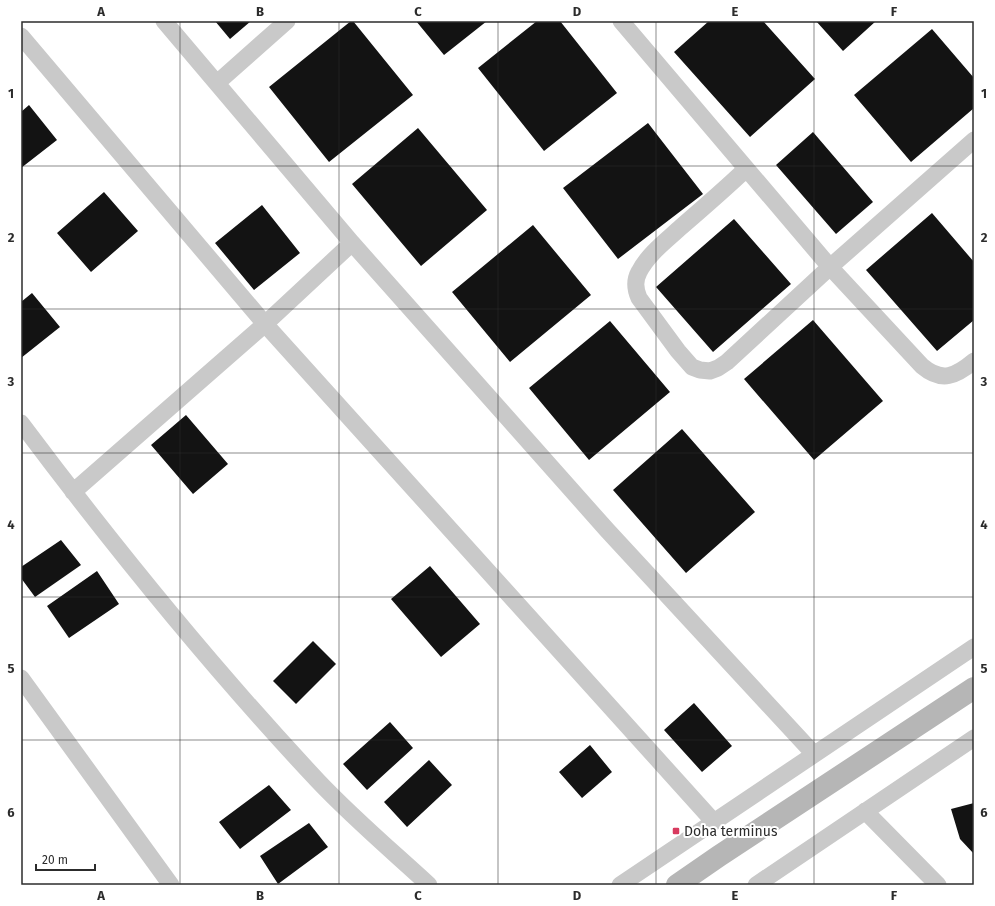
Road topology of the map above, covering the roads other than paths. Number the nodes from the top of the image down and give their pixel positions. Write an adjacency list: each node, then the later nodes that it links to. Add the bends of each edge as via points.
1 (164, 21): 5 (street)
2 (287, 21): 5 (street)
3 (621, 21): 7 (street)
4 (21, 36): 10 (street)
5 (217, 83): 8 (street)
6 (974, 140): 9 (street)
7 (746, 169): 9 (street); 9 (street, via 659,247 638,273 635,290 639,298 678,351 692,367 710,371 718,368)
8 (352, 243): 10 (street); 18 (street, via 607,530)
9 (830, 268): 11 (street, via 931,373 958,373)
10 (265, 324): 13 (street); 20 (street)
11 (974, 361)
12 (21, 423): 13 (street)
13 (73, 492): 22 (street, via 211,661 318,781)
14 (974, 647): 18 (street)
15 (21, 678): 21 (street)
16 (974, 688): 24 (main road)
17 (974, 738): 19 (street)
18 (814, 754): 20 (street)
19 (865, 811): 25 (street); 26 (street)
20 (714, 822): 23 (street)
21 (171, 885)
22 (429, 885)
23 (620, 885)
24 (677, 885)
25 (756, 885)
26 (938, 885)

